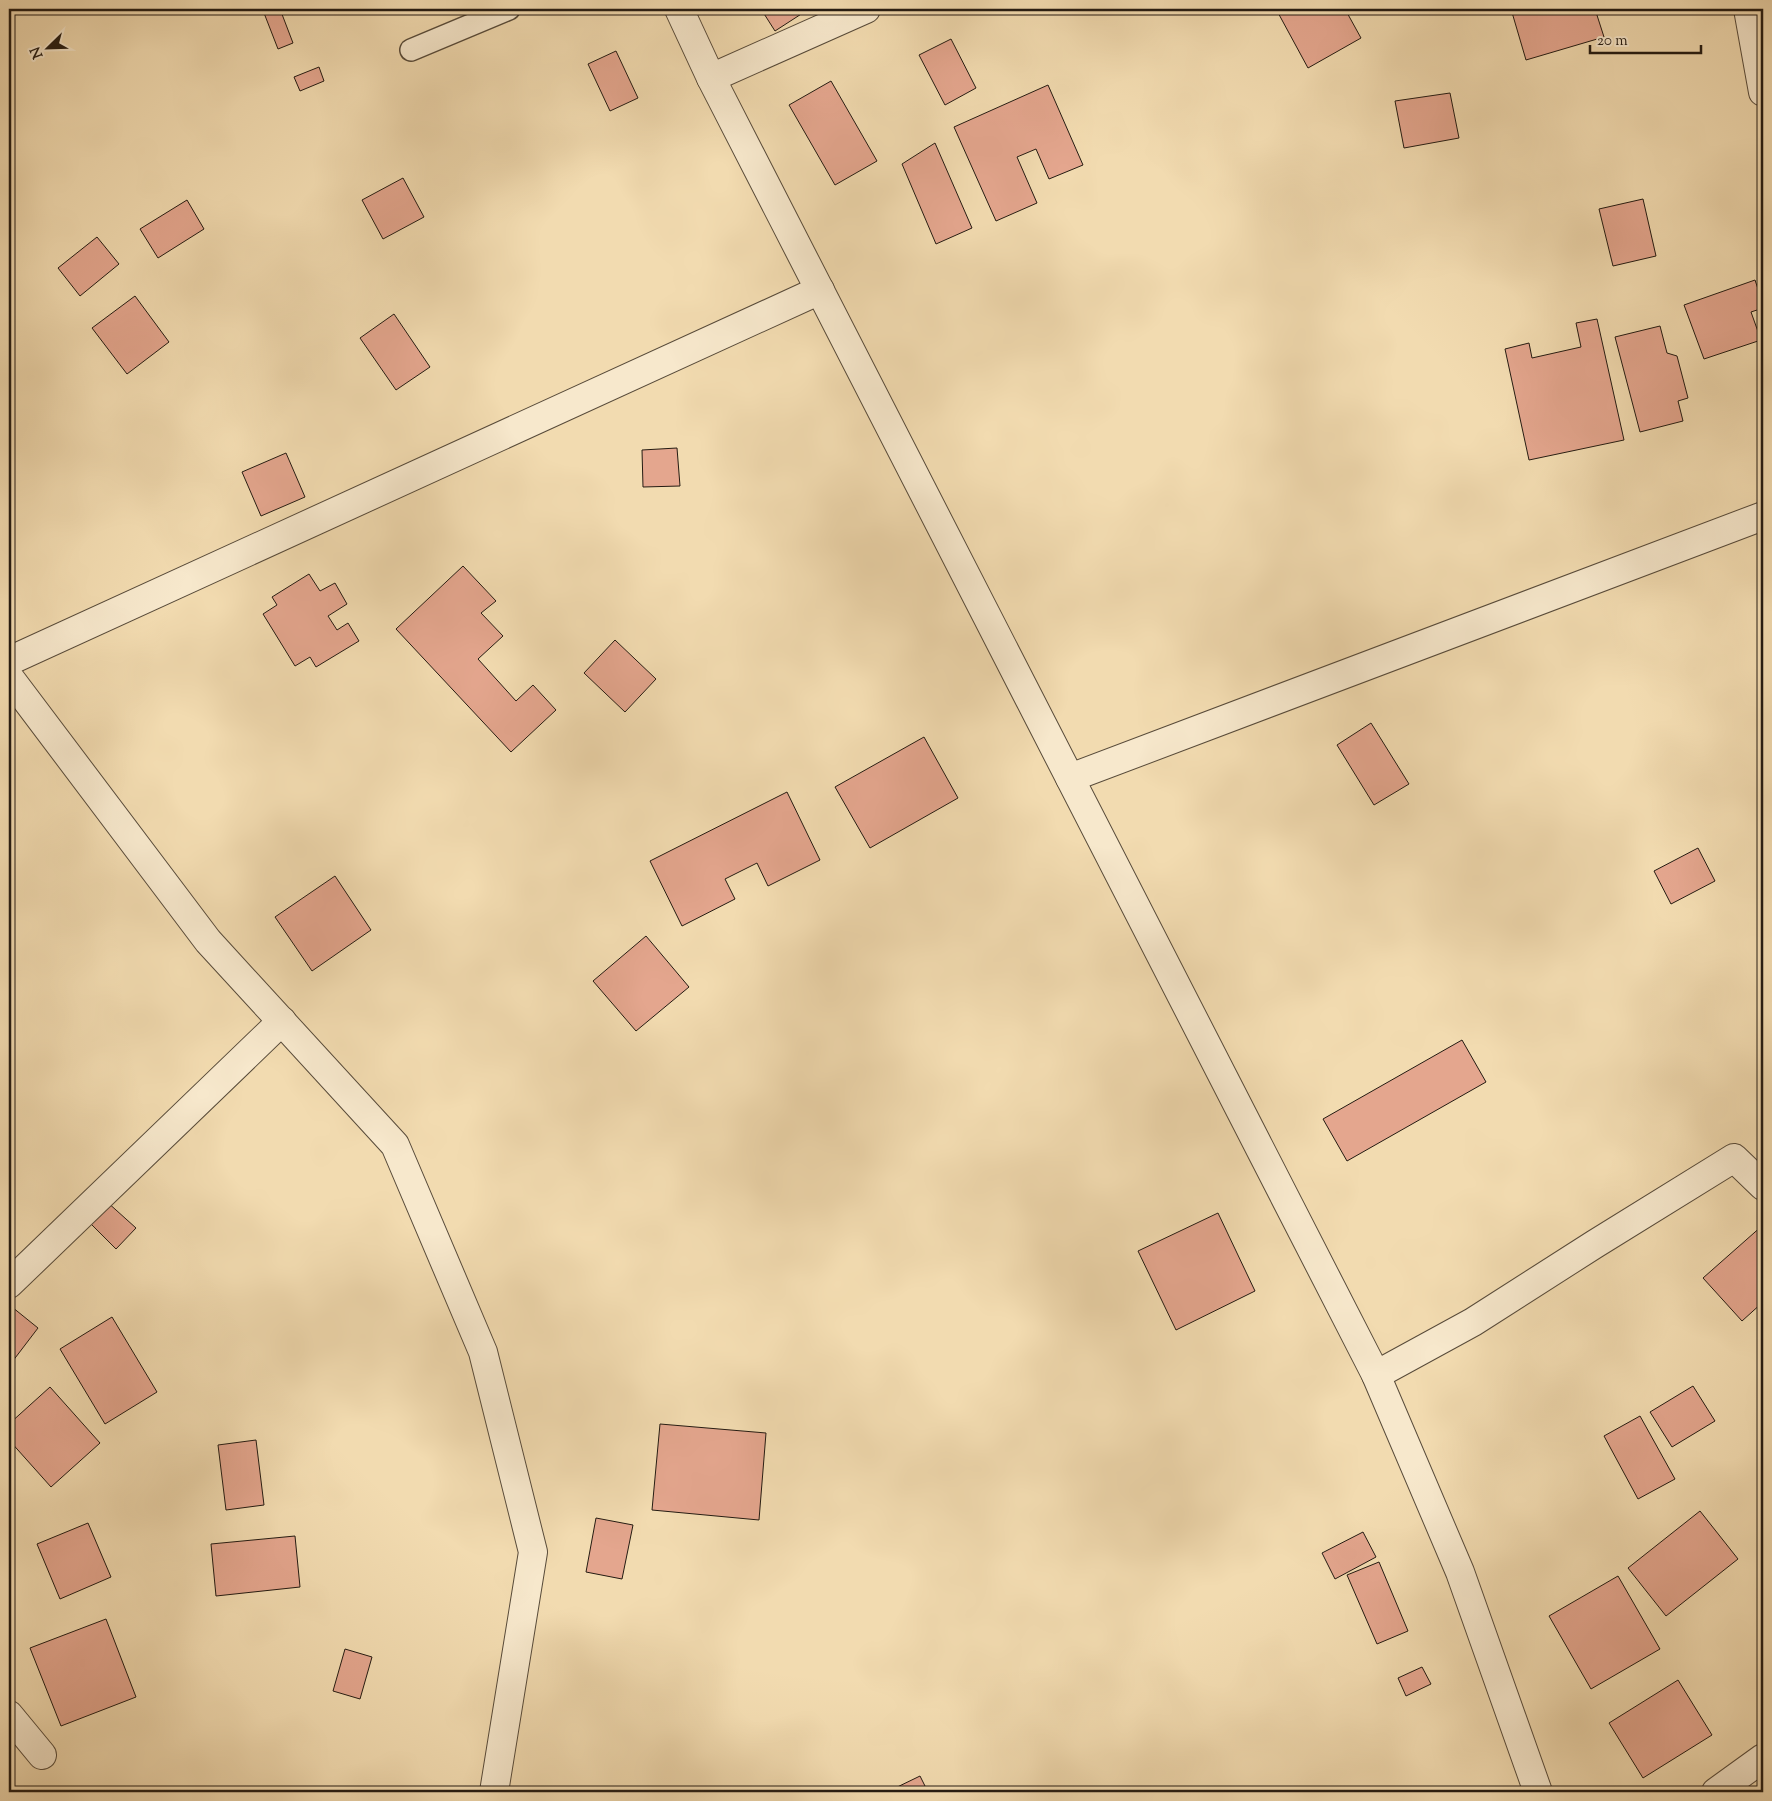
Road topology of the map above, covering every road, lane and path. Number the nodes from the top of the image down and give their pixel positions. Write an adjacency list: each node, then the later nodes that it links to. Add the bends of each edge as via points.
1 (509, 9): 5 (lane)
2 (679, 9): 6 (street)
3 (866, 9): 6 (street)
4 (1748, 9): 7 (street)
5 (411, 50)
6 (711, 78): 8 (street)
7 (1763, 92)
8 (820, 290): 10 (street); 12 (street)
9 (1763, 516): 12 (street)
10 (9, 661)
11 (9, 677): 13 (street, via 208,940)
12 (1070, 778): 16 (street)
13 (282, 1021): 15 (street); 20 (street, via 395,1145 483,1352 533,1552)
14 (1763, 1186): 16 (street, via 1734,1158 1473,1322)
15 (9, 1284)
16 (1376, 1375): 21 (street, via 1460,1572)
17 (9, 1715): 18 (street)
18 (42, 1755)
19 (1763, 1758): 22 (street)
20 (494, 1792)
21 (1538, 1792)
22 (1716, 1792)

